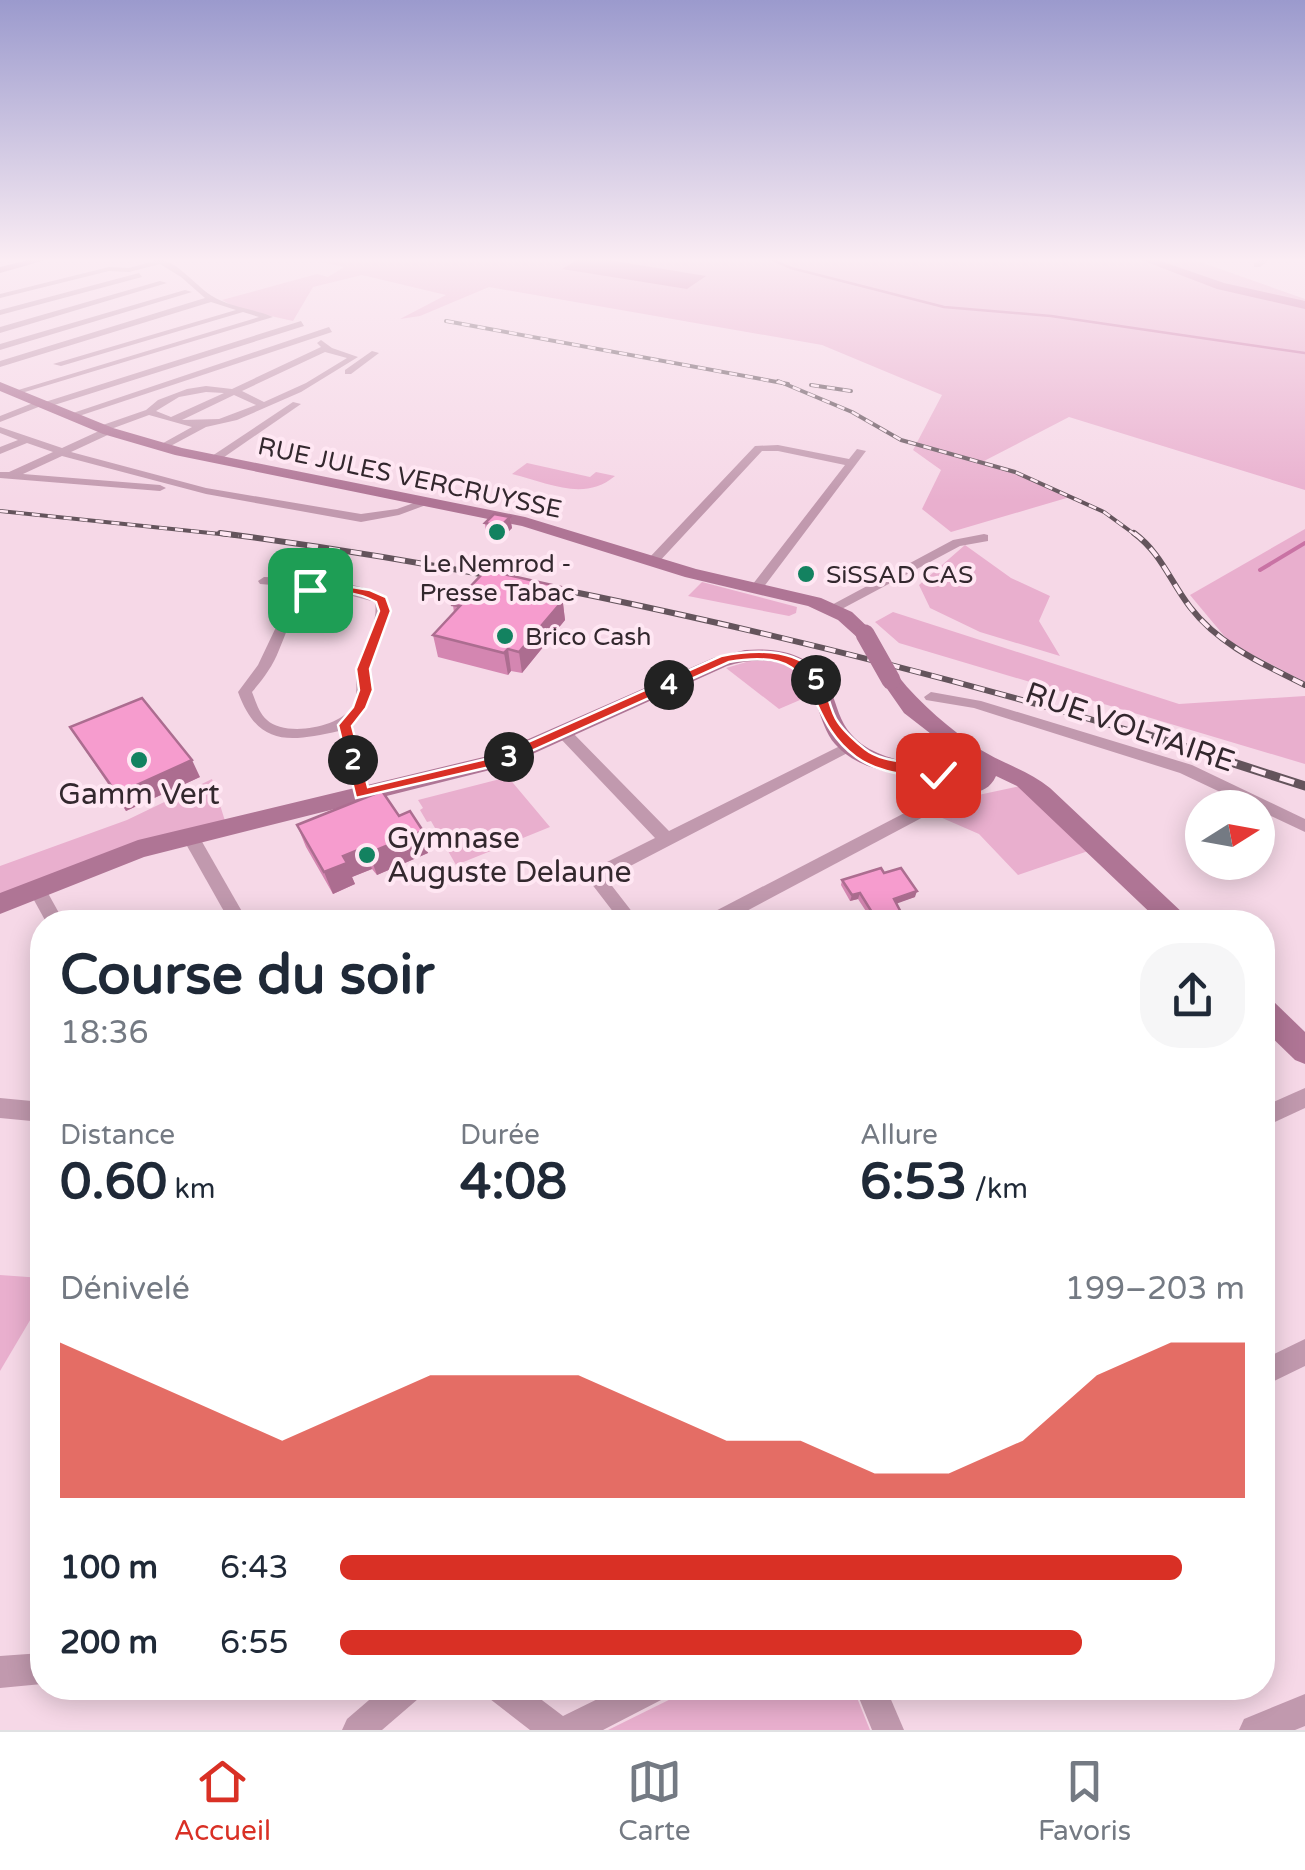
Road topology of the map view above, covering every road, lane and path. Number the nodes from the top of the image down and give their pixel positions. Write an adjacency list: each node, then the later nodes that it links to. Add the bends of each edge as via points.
1 (33, 339): 14 (street)
2 (82, 339): 12 (street); 16 (street)
3 (146, 339): 12 (street)
4 (161, 339): 11 (street)
5 (198, 339): 11 (street)
6 (234, 339): 10 (street)
7 (253, 339): 10 (street)
8 (302, 339): 22 (street)
9 (306, 339): 13 (street)
10 (242, 342): 20 (street)
11 (175, 346): 17 (street)
12 (109, 349): 17 (street); 19 (street)
13 (326, 349): 24 (street); 27 (street, via 354,358)
14 (0, 350): 16 (street)
15 (375, 354): 40 (street)
16 (18, 358): 18 (street); 19 (street)
17 (124, 361): 20 (street); 21 (street)
18 (0, 364)
19 (58, 364): 21 (street)
20 (142, 374): 22 (street); 26 (street)
21 (77, 375): 23 (street)
22 (163, 385): 25 (street); 29 (street)
23 (8, 392): 26 (main road, RUE JULES VERCRUYSSE)
24 (236, 393): 25 (street, via 210,388); 27 (street); 31 (street)
25 (183, 394): 28 (street)
26 (42, 404): 29 (main road, RUE JULES VERCRUYSSE); 30 (street)
27 (264, 406): 32 (street, via 234,421)
28 (150, 412): 31 (street); 34 (street)
29 (68, 416): 34 (main road, RUE JULES VERCRUYSSE)
30 (0, 419)
31 (173, 420): 32 (street)
32 (203, 425): 36 (street)
33 (0, 430): 35 (street)
34 (105, 430): 36 (main road, RUE JULES VERCRUYSSE); 39 (street)
35 (26, 440): 37 (street); 39 (street)
36 (162, 446): 40 (main road, RUE JULES VERCRUYSSE)
37 (0, 451)
38 (861, 451): 41 (street)
39 (60, 452): 42 (street); 43 (street)
40 (214, 460): 44 (main road, RUE JULES VERCRUYSSE)
41 (851, 463): 46 (street, via 759,448); 49 (street)
42 (3, 477): 43 (street)
43 (206, 491): 44 (street, via 361,518)
44 (422, 503): 46 (main road, RUE JULES VERCRUYSSE, via 525,522)
45 (984, 538): 50 (street, via 957,543)
46 (653, 562): 49 (main road, RUE JULES VERCRUYSSE)
47 (264, 581): 48 (street)
48 (328, 587): 52 (street, via 370,593 385,611 363,669 360,708); 52 (street, via 299,596 289,608 266,663 245,692 264,728 284,734)
49 (755, 589): 50 (main road, RUE JULES VERCRUYSSE)
50 (832, 608): 53 (main road, RUE JULES VERCRUYSSE, bridge, via 865,634 906,702)
51 (931, 697): 62 (street, RUE VOLTAIRE, via 976,704 1186,769)
52 (345, 725): 59 (street)
53 (932, 727): 56 (main road); 57 (main road)
54 (564, 733): 55 (main road, via 738,656 775,656 816,680 832,724); 59 (main road, via 488,764); 64 (street)
55 (851, 747): 57 (main road, via 878,764); 64 (street)
56 (975, 756): 57 (main road, via 948,750); 58 (main road, via 987,774); 60 (main road)
57 (937, 767): 58 (main road); 61 (street)
58 (974, 784): 60 (main road, via 1010,783); 61 (street)
59 (362, 794): 63 (main road)
60 (1042, 794): 71 (main road)
61 (932, 803): 70 (street)
62 (1305, 826)
63 (191, 837): 65 (main road, via 128,852); 68 (street)
64 (668, 840): 69 (street, via 599,877)
65 (38, 890): 66 (main road); 67 (street); 72 (main road)
66 (0, 904)
67 (49, 910)
68 (232, 910)
69 (622, 910)
70 (733, 910)
71 (1163, 910)
72 (0, 914)
73 (1275, 1022): 74 (main road)
74 (1305, 1051)
75 (1305, 1098): 78 (street)
76 (0, 1108): 77 (street)
77 (30, 1110)
78 (1275, 1112)
79 (1305, 1352): 80 (street)
80 (1275, 1367)
81 (30, 1671): 82 (street)
82 (0, 1672)
83 (394, 1700): 88 (street)
84 (517, 1700): 89 (street)
85 (629, 1700): 90 (street)
86 (876, 1700): 91 (street)
87 (1305, 1710): 92 (street)
88 (358, 1730)
89 (556, 1730)
90 (570, 1730)
91 (888, 1730)
92 (1255, 1730)

